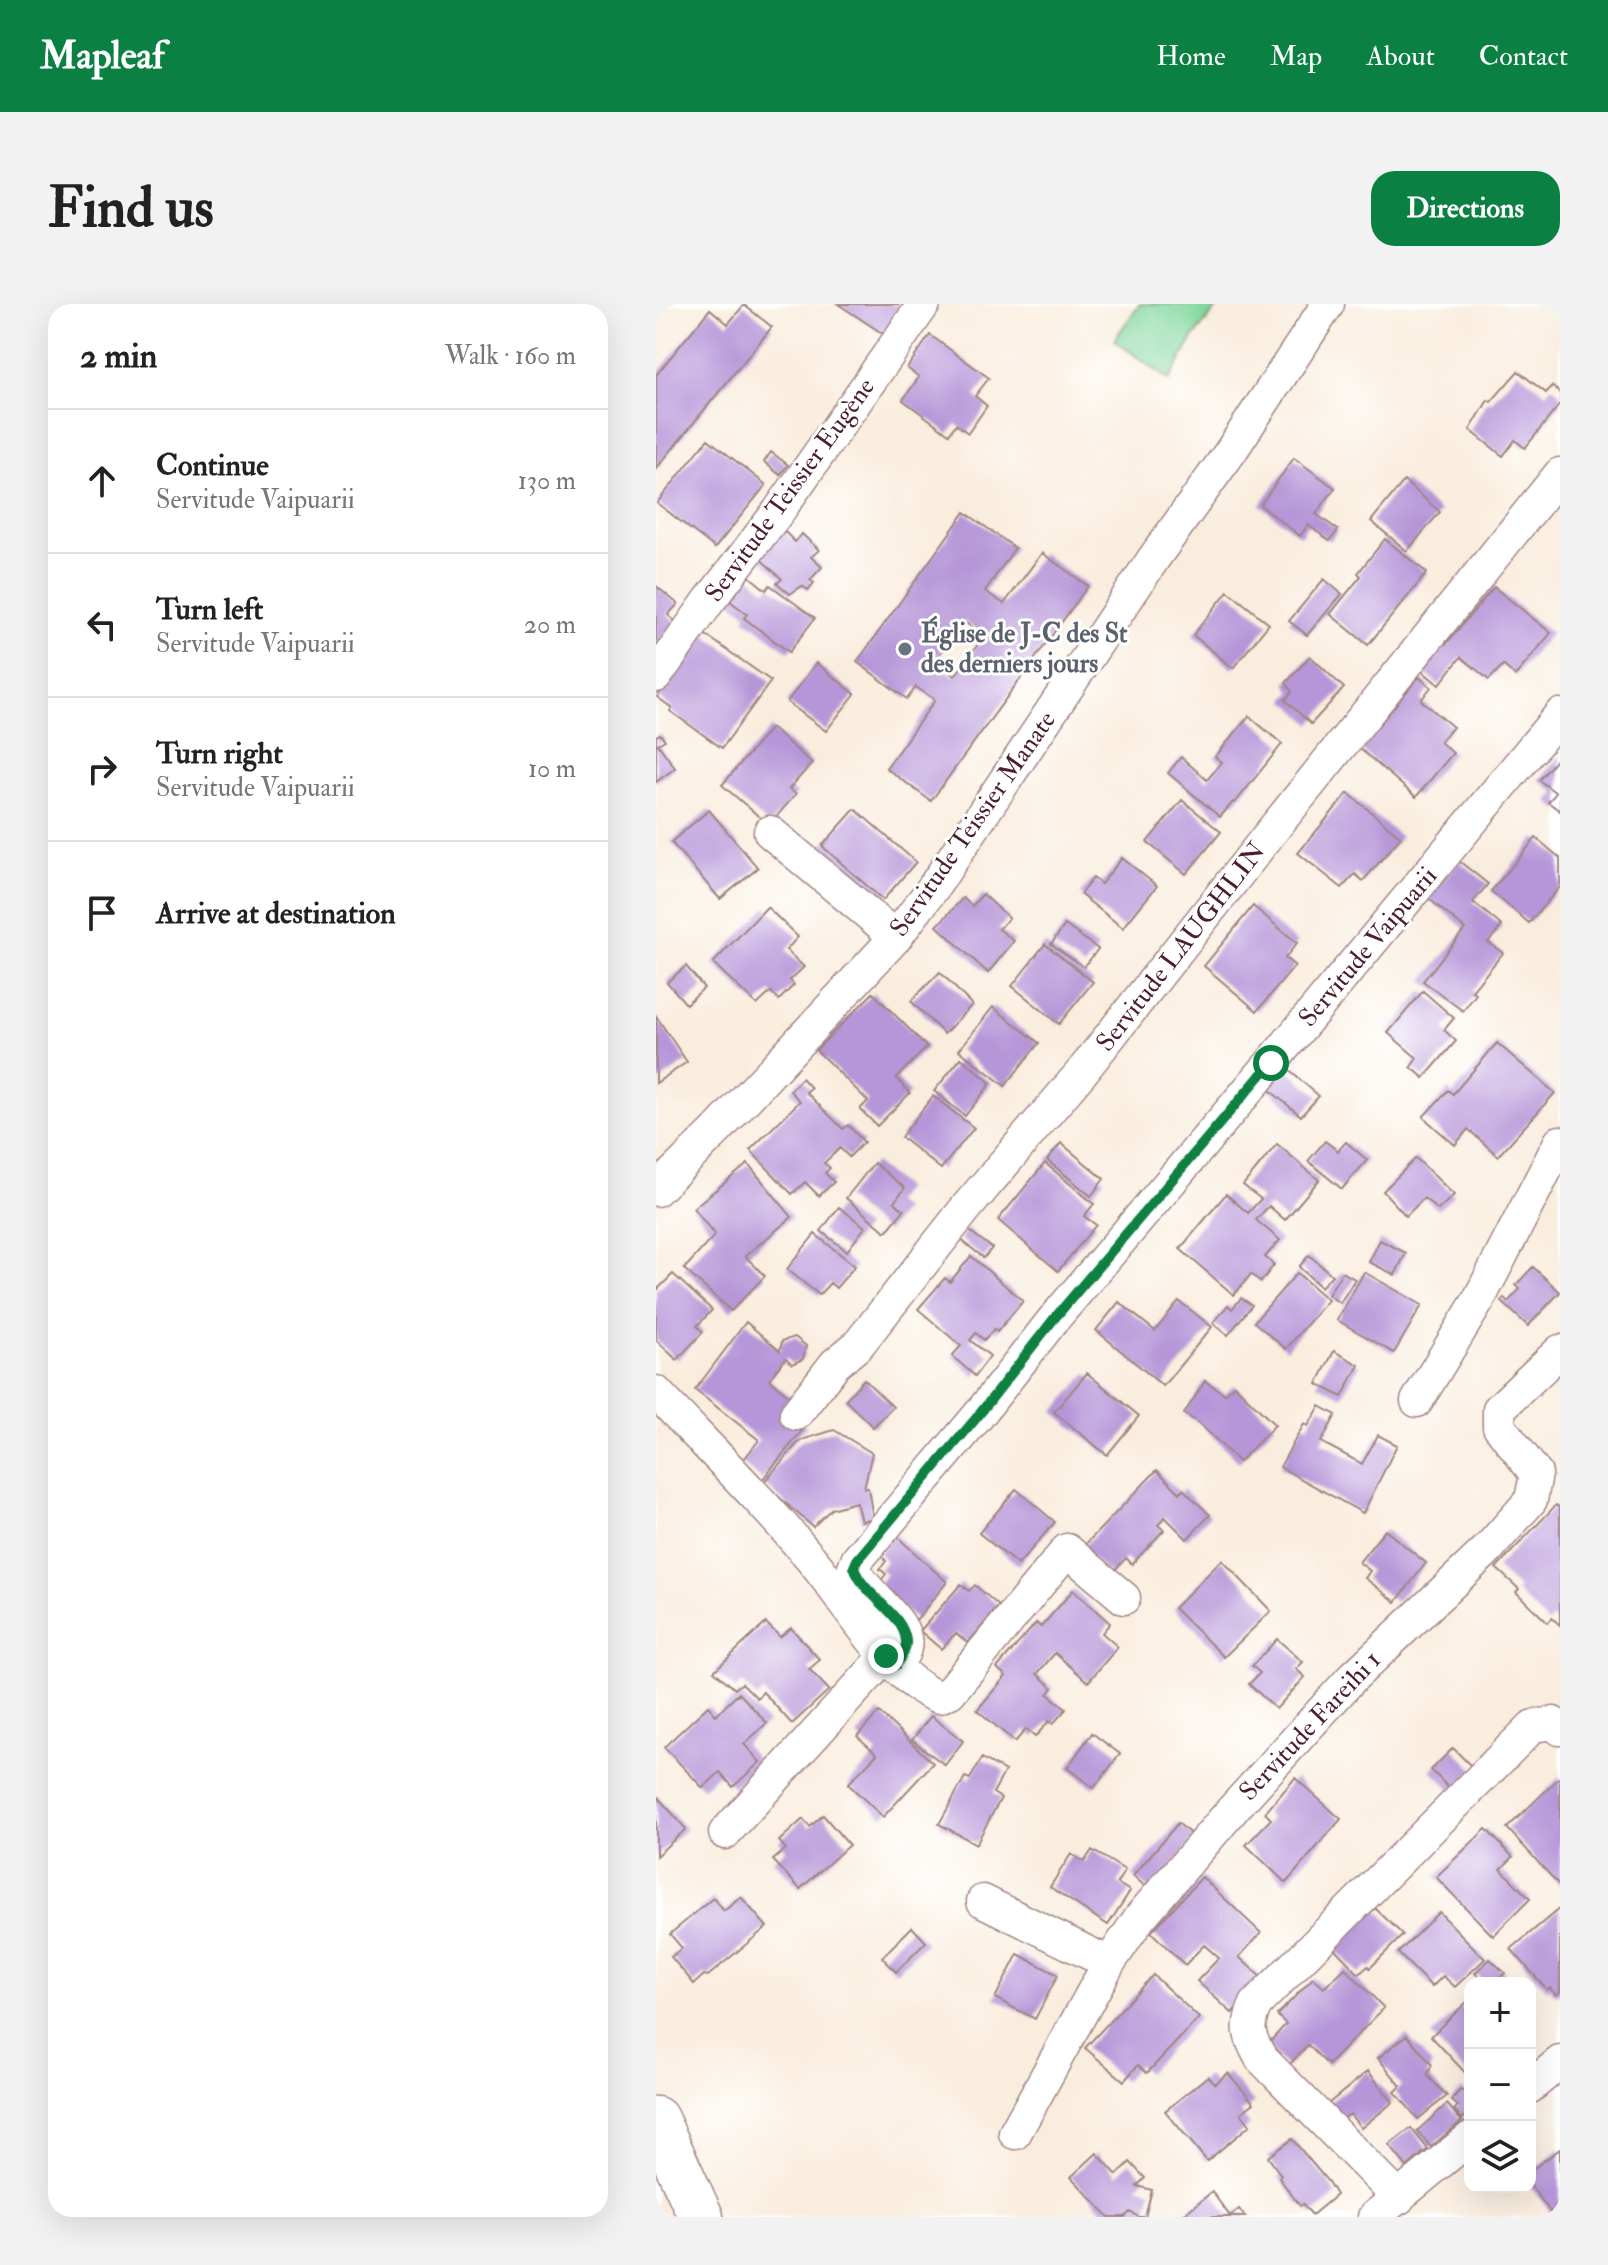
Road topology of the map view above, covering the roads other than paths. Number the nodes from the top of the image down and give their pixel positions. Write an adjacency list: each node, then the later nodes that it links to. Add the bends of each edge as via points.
1 (924, 304): 4 (street, Servitude Teissier Eugène)
2 (1328, 304): 7 (street, Servitude Teissier Manate)
3 (1560, 474): 13 (street, Servitude LAUGHLIN, via 1081,1073)
4 (656, 676)
5 (1560, 715): 15 (street, Servitude Vaipuarii, via 857,1560 857,1578 901,1626 906,1640 905,1649)
6 (770, 832): 7 (street)
7 (896, 937): 9 (street, Servitude Teissier Manate)
8 (1560, 1142): 12 (street, via 1478,1301)
9 (656, 1190)
10 (1560, 1351): 19 (street, Servitude Fareihi 1, via 1499,1409 1499,1426 1536,1474 1531,1500 1488,1549 1342,1688 1141,1916)
11 (656, 1392): 15 (street, via 808,1555)
12 (1417, 1401)
13 (796, 1414)
14 (1124, 1598): 15 (street, via 1067,1550 950,1692 939,1697 925,1693)
15 (891, 1661): 17 (street)
16 (1560, 1729): 25 (street, via 1553,1723 1533,1726 1256,2004 1250,2018 1250,2039 1261,2058)
17 (725, 1833)
18 (983, 1901): 19 (street)
19 (1109, 1963): 23 (street, Servitude Fareihi 1)
20 (1560, 2062): 21 (street)
21 (1536, 2082)
22 (656, 2119): 26 (highway)
23 (1015, 2133)
24 (1464, 2143): 25 (street)
25 (1387, 2208)
26 (701, 2217)

